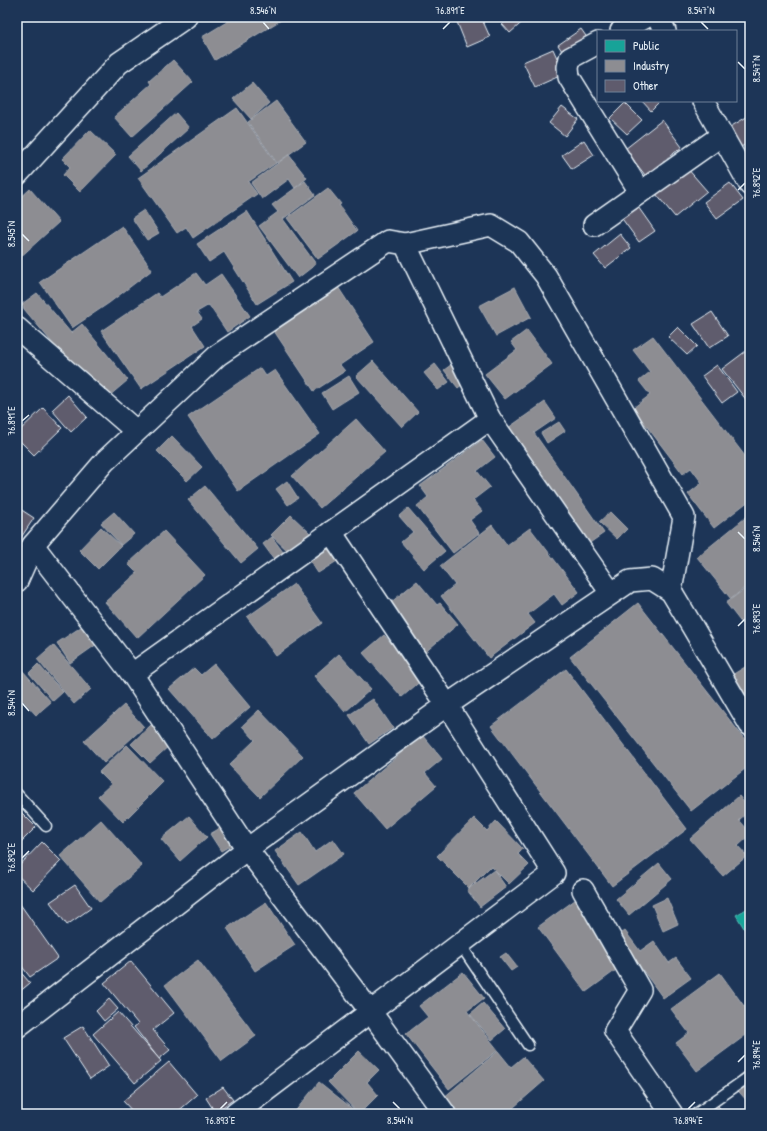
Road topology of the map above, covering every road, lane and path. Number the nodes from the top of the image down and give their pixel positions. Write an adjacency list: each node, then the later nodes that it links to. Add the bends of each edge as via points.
1 (186, 17): 9 (street, via 119,63)
2 (646, 17): 4 (street)
3 (657, 17): 5 (street)
4 (623, 30)
5 (664, 30)
6 (597, 44): 11 (street, via 570,58 568,77)
7 (704, 102): 8 (street)
8 (722, 135): 10 (street); 11 (street)
9 (17, 175)
10 (750, 185)
11 (640, 192): 12 (street)
12 (594, 225)
13 (405, 244): 15 (street); 16 (street, via 388,241 218,355); 20 (street, via 491,225 519,242 546,276 684,517)
14 (17, 328): 16 (street)
15 (490, 419): 17 (street); 21 (street)
16 (136, 431): 18 (street, via 105,461)
17 (331, 532): 22 (street); 23 (street)
18 (33, 545): 19 (street); 22 (street)
19 (17, 580)
20 (671, 592): 21 (street, via 652,579 630,581); 24 (street)
21 (611, 593): 23 (street)
22 (132, 674): 27 (street)
23 (447, 705): 27 (street); 29 (street, via 554,873)
24 (750, 725)
25 (17, 794): 26 (lane)
26 (46, 826)
27 (247, 849): 30 (street); 31 (street)
28 (584, 890): 36 (street, via 640,990 615,1031)
29 (460, 944): 30 (street); 32 (lane)
30 (370, 1011): 34 (street); 35 (street)
31 (17, 1027)
32 (528, 1045)
33 (750, 1076): 37 (lane)
34 (234, 1114)
35 (445, 1114)
36 (672, 1114)
37 (696, 1114)

